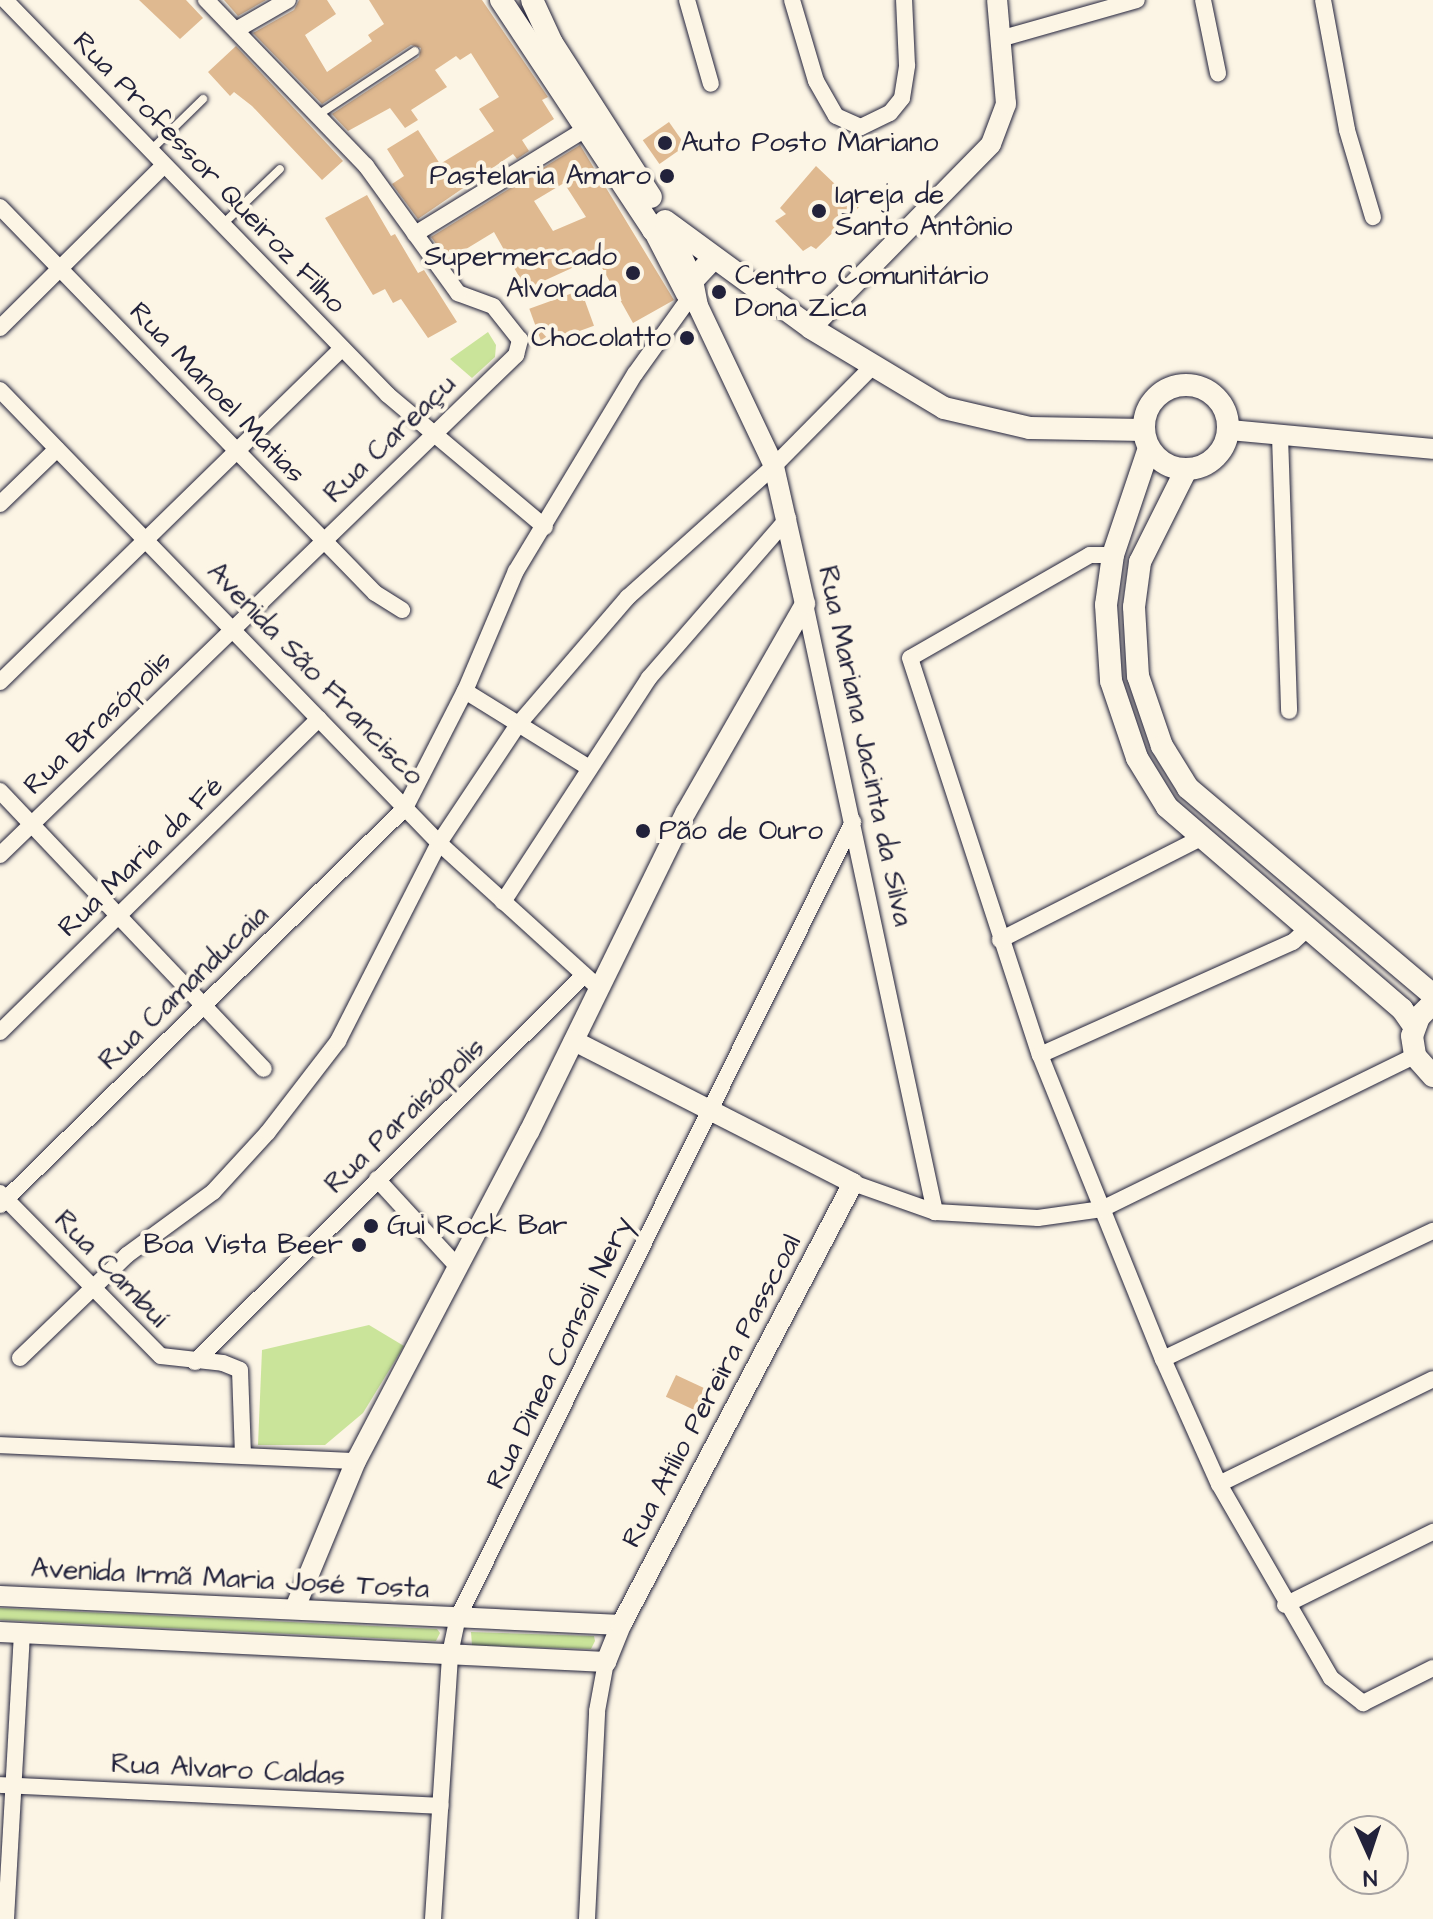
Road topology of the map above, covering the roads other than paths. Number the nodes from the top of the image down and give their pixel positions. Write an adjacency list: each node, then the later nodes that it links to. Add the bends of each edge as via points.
1 (5, 0): 22 (street, Rua Professor Queiroz Filho)
2 (206, 0): 14 (street)
3 (288, 0): 14 (street)
4 (532, 0): 21 (main road)
5 (687, 0): 18 (street)
6 (792, 0): 7 (street, via 816,81 836,116 861,127 890,113 902,98 907,65)
7 (904, 0)
8 (997, 0): 15 (street)
9 (1137, 0): 13 (street)
10 (1203, 0): 17 (street)
11 (1323, 0): 26 (street, via 1347,130)
12 (508, 2): 21 (main road)
13 (1100, 5): 15 (street)
14 (236, 30): 20 (street)
15 (1003, 38): 34 (street, via 1006,104 991,144)
16 (415, 51): 20 (lane)
17 (1218, 73)
18 (711, 84)
19 (203, 99): 22 (lane)
20 (318, 115): 29 (street, via 373,174)
21 (595, 123): 28 (main road); 29 (street)
22 (151, 151): 23 (street, Rua Professor Queiroz Filho)
23 (164, 165): 27 (street, Rua Professor Queiroz Filho); 30 (street)
24 (280, 169): 27 (lane)
25 (0, 207): 30 (street, Rua Manoel Matias)
26 (1373, 217)
27 (222, 225): 35 (street, Rua Professor Queiroz Filho)
28 (659, 226): 31 (main road); 32 (street, Rua Mariana Jacinta da Silva); 32 (main road, via 676,243)
29 (415, 234): 39 (street, Rua Careaçu, via 458,293 493,306 520,340 516,355)
30 (59, 268): 33 (street); 44 (street, Rua Manoel Matias)
31 (732, 274): 32 (main road); 34 (main road)
32 (697, 288): 45 (street, Rua Mariana Jacinta da Silva); 49 (street, Rua Camanducaia, via 635,374)
33 (0, 328)
34 (811, 328): 36 (main road)
35 (342, 348): 39 (street, Rua Professor Queiroz Filho); 44 (street)
36 (871, 368): 41 (main road, via 944,408 1003,425); 45 (street)
37 (0, 390): 42 (street, Avenida São Francisco)
38 (1229, 430): 40 (street); 41 (main road, via 1219,400 1191,385 1170,388 1153,401); 46 (main road, via 1215,458)
39 (433, 433): 49 (street, Rua Professor Queiroz Filho); 51 (street, Rua Careaçu)
40 (1280, 436): 43 (street); 58 (street)
41 (1146, 439): 46 (main road, via 1169,466); 52 (main road)
42 (57, 449): 47 (street); 50 (street, Avenida São Francisco)
43 (1433, 449)
44 (237, 451): 50 (street); 51 (street, Rua Manoel Matias)
45 (774, 466): 48 (street, Rua Mariana Jacinta da Silva); 60 (street, via 628,597)
46 (1186, 470): 64 (main road, via 1140,562 1134,653 1162,746 1188,788)
47 (0, 504)
48 (788, 518): 53 (street, Rua Mariana Jacinta da Silva); 61 (street, via 656,669)
49 (545, 527): 57 (street, Rua Camanducaia, via 516,571)
50 (145, 540): 55 (street, Avenida São Francisco); 56 (street)
51 (324, 540): 54 (street, Rua Manoel Matias, via 375,593); 55 (street, Rua Careaçu)
52 (1113, 555): 67 (main road, via 1105,631 1117,707 1151,783 1167,807); 73 (street, via 1090,555 910,658)
53 (805, 604): 65 (street, Rua Mariana Jacinta da Silva); 74 (street)
54 (402, 610)
55 (232, 629): 59 (street, Avenida São Francisco); 66 (street, Rua Brasópolis)
56 (0, 682)
57 (465, 691): 60 (street); 63 (street, Rua Camanducaia)
58 (1289, 711)
59 (319, 719): 63 (street, Avenida São Francisco); 71 (street, Rua Maria da Fé)
60 (517, 726): 61 (street); 68 (street)
61 (589, 768): 70 (street)
62 (0, 791): 66 (street)
63 (405, 808): 68 (street, Avenida São Francisco); 77 (street, Rua Camanducaia)
64 (1222, 818): 67 (main road); 75 (main road)
65 (853, 822): 85 (street, Rua Dinea Consoli Nery); 90 (street, Rua Mariana Jacinta da Silva)
66 (31, 824): 69 (street, Rua Brasópolis); 71 (street)
67 (1203, 837): 72 (main road); 73 (street)
68 (439, 843): 70 (street, Avenida São Francisco); 93 (street, via 362,1001 305,1088 213,1192 142,1242)
69 (0, 855)
70 (503, 902): 74 (street, Avenida São Francisco)
71 (118, 915): 77 (street); 79 (street, Rua Maria da Fé)
72 (1308, 928): 78 (main road, via 1402,1009); 81 (street, via 1293,942)
73 (1000, 940): 81 (street)
74 (591, 982): 80 (street); 86 (street, Rua Paraisópolis)
75 (1433, 995)
76 (1433, 1003): 78 (main road)
77 (204, 1005): 83 (street); 88 (street, Rua Camanducaia)
78 (1414, 1026): 82 (main road)
79 (0, 1032)
80 (574, 1041): 85 (street); 92 (street)
81 (1040, 1055): 89 (street)
82 (1415, 1056): 84 (main road); 89 (street)
83 (264, 1069)
84 (1433, 1076)
85 (709, 1112): 87 (street); 106 (street, Rua Dinea Consoli Nery)
86 (377, 1179): 92 (street); 96 (street, Rua Paraisópolis)
87 (853, 1183): 90 (street); 107 (street, Rua Atílio Pereira Passcoal)
88 (2, 1199): 93 (street, Rua Cambuí)
89 (1102, 1209): 90 (street, via 1038,1218); 95 (street)
90 (935, 1212)
91 (1433, 1231): 95 (street)
92 (458, 1267): 100 (street)
93 (95, 1288): 94 (street); 96 (street, Rua Cambuí, via 161,1356)
94 (20, 1358)
95 (1163, 1359): 101 (street)
96 (195, 1362): 99 (street, Rua Cambuí, via 240,1370)
97 (1433, 1379): 101 (street)
98 (0, 1445): 99 (street)
99 (243, 1456): 100 (street)
100 (356, 1461): 105 (street)
101 (1219, 1484): 104 (street)
102 (1433, 1532): 104 (street)
103 (0, 1596): 105 (street, Avenida Irmã Maria José Tosta)
104 (1285, 1605): 112 (street, via 1331,1678 1363,1703)
105 (295, 1608): 106 (street, Avenida Irmã Maria José Tosta)
106 (458, 1617): 107 (street, Avenida Irmã Maria José Tosta); 110 (street, Avenida Irmã Maria José Tosta)
107 (621, 1625): 111 (street)
108 (0, 1632): 109 (street)
109 (22, 1633): 110 (street); 113 (street)
110 (450, 1654): 111 (street); 114 (street, Avenida Irmã Maria José Tosta)
111 (606, 1662): 117 (street, via 597,1711)
112 (1433, 1668)
113 (7, 1785): 114 (street, Rua Alvaro Caldas); 115 (street)
114 (440, 1806): 116 (street, Avenida Irmã Maria José Tosta)
115 (6, 1919)
116 (433, 1919)
117 (587, 1919)

